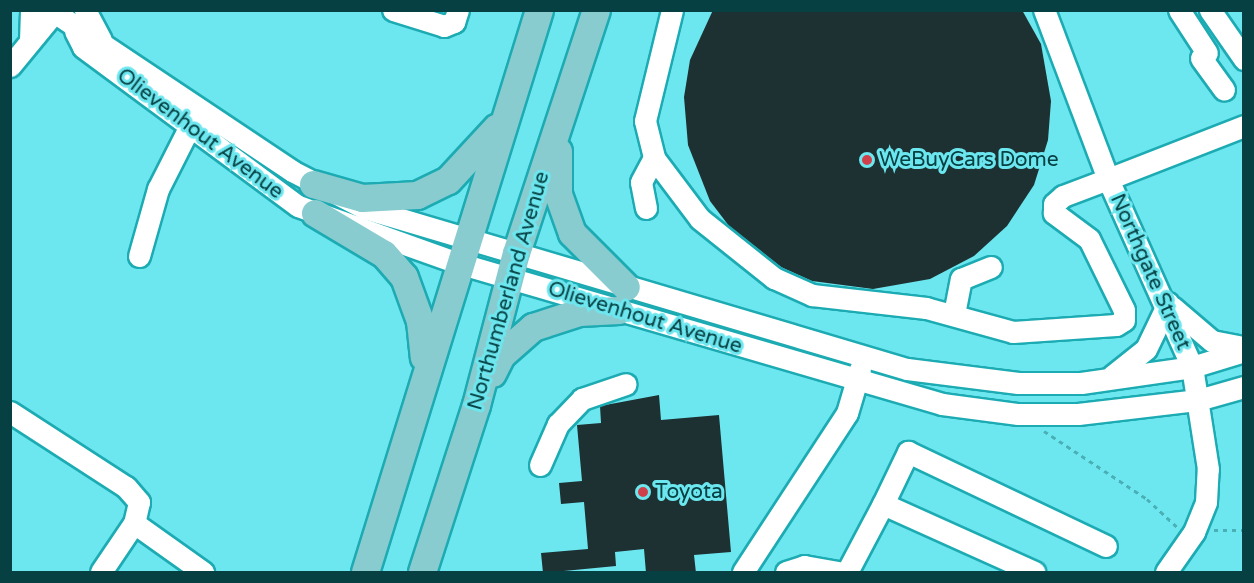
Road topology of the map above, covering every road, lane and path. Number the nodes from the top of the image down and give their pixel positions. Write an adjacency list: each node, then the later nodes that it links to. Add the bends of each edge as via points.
1 (31, 10): 13 (street)
2 (85, 10): 14 (street)
3 (393, 10): 4 (street, via 444,26 454,22)
4 (458, 10)
5 (539, 10): 19 (main road)
6 (596, 10): 22 (main road, Northumberland Avenue)
7 (672, 10): 23 (street, via 645,121)
8 (1044, 10): 24 (street)
9 (1179, 10): 17 (street)
10 (1210, 10): 15 (street)
11 (54, 12): 12 (street, Olievenhout Avenue); 13 (street)
12 (75, 31): 14 (street, Olievenhout Avenue); 20 (street, Olievenhout Avenue, via 83,47)
13 (30, 40): 16 (street)
14 (101, 40): 18 (street, Olievenhout Avenue)
15 (1244, 59)
16 (10, 66)
17 (1224, 90)
18 (202, 108): 20 (street); 25 (street, Olievenhout Avenue)
19 (502, 122): 25 (main road, via 461,169 417,195 363,198); 28 (main road)
20 (187, 126): 27 (street, Olievenhout Avenue, via 263,184); 29 (street, via 158,189)
21 (1244, 126): 24 (street, Northgate Street)
22 (558, 129): 30 (main road, Northumberland Avenue); 32 (main road, via 558,194 572,233)
23 (654, 158): 26 (street, via 641,182); 34 (street, via 687,207 774,278 813,295)
24 (1108, 179): 33 (street, Northgate Street); 34 (street, via 1063,196 1054,207 1089,239 1124,310 1121,323 1013,332)
25 (314, 184): 28 (street, Olievenhout Avenue)
26 (646, 208)
27 (315, 213): 28 (street, Olievenhout Avenue); 38 (main road, via 384,254 404,277 420,321)
28 (462, 251): 30 (street, Olievenhout Avenue); 38 (main road)
29 (139, 256)
30 (513, 265): 32 (street, Olievenhout Avenue); 44 (main road, Northumberland Avenue)
31 (991, 267): 34 (street, via 961,279)
32 (622, 298): 36 (street, Olievenhout Avenue); 40 (street, Olievenhout Avenue); 44 (main road, via 533,327 501,355)
33 (1168, 303): 35 (street, via 1212,341); 37 (street, Northgate Street); 39 (street, via 1146,349)
34 (954, 314)
35 (1244, 349): 37 (street, Olievenhout Avenue)
36 (864, 356): 39 (street, Olievenhout Avenue, via 908,369 1018,383); 40 (street)
37 (1192, 367): 39 (street, Olievenhout Avenue); 43 (street, Northgate Street)
38 (425, 370): 55 (main road)
39 (1105, 380)
40 (855, 382): 43 (street, Olievenhout Avenue, via 942,404 1018,414 1078,414); 57 (street, via 847,413)
41 (626, 384): 47 (street, via 582,399 558,424)
42 (1244, 387): 43 (street, Olievenhout Avenue)
43 (1198, 400): 51 (street, Northgate Street, via 1208,469 1206,502)
44 (476, 405): 56 (main road, Northumberland Avenue)
45 (10, 412): 49 (street, via 134,495 140,510)
46 (1037, 432): 51 (path, via 1044,431 1147,499)
47 (540, 465)
48 (883, 504): 52 (street, via 908,452); 60 (street); 61 (street)
49 (134, 523): 53 (street); 54 (street)
50 (1244, 530): 51 (path)
51 (1188, 533): 62 (street, Northgate Street)
52 (1106, 546)
53 (101, 573)
54 (203, 573)
55 (365, 573)
56 (422, 573)
57 (743, 573)
58 (786, 573): 59 (street, via 804,566)
59 (839, 573)
60 (847, 573)
61 (1034, 573)
62 (1166, 573)

